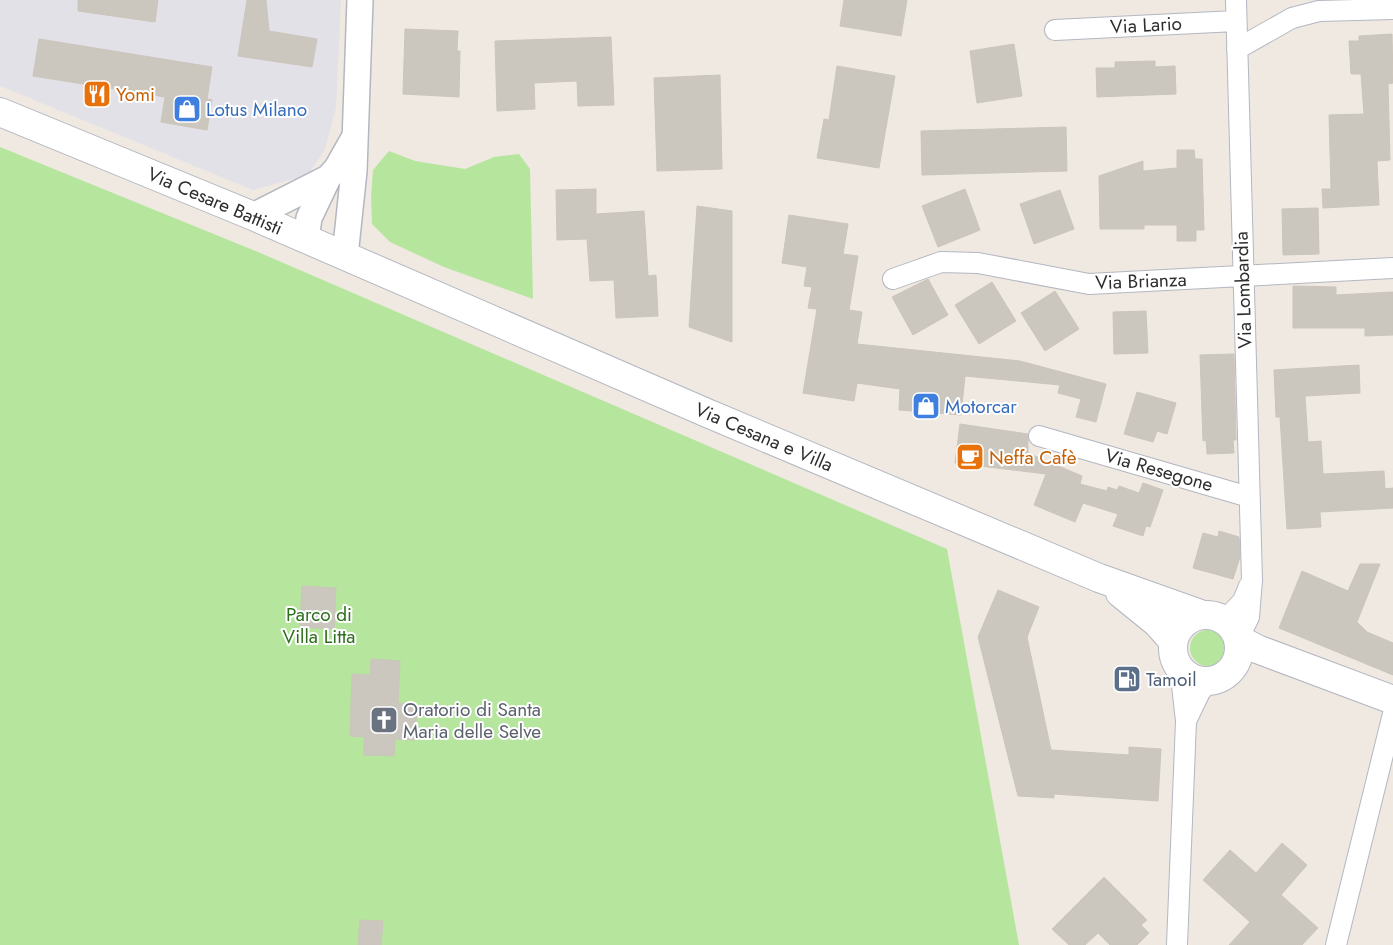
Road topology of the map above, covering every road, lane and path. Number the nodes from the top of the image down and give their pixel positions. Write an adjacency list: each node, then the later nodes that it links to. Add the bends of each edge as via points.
1 (360, 0): 8 (street)
2 (1236, 0): 4 (street, Via Lombardia)
3 (1393, 9): 6 (street, via 1310,13 1292,18)
4 (1236, 21): 5 (street, Via Lario); 6 (street, Via Lombardia)
5 (1055, 30)
6 (1237, 49): 14 (street, Via Lombardia)
7 (0, 112): 10 (main road, Via Cesare Battisti)
8 (355, 135): 9 (street); 12 (street, via 352,211)
9 (328, 178): 10 (street); 11 (street, via 310,218)
10 (252, 216): 11 (main road, Via Cesare Battisti)
11 (306, 239): 12 (main road, Via Cesare Battisti)
12 (345, 256): 16 (main road, Via Cesare Battisti)
13 (1393, 268): 14 (street, Via Brianza)
14 (1243, 276): 15 (street, Via Brianza, via 1089,284 978,263 941,262); 18 (street, Via Lombardia)
15 (892, 279)
16 (430, 292): 19 (main road, Via Cesana e Villa, via 706,413)
17 (1039, 436): 18 (street, Via Resegone)
18 (1250, 497): 20 (street, Via Lombardia, via 1252,580 1249,617)
19 (1099, 578): 20 (main road, Via Cesana e Villa); 21 (main road, Via Cesana e Villa, via 1137,605)
20 (1222, 625): 21 (main road, via 1194,616 1180,626); 22 (main road, Via Cesana e Villa, via 1257,649); 23 (main road, via 1239,648)
21 (1173, 642): 24 (main road, via 1173,656)
22 (1304, 665): 23 (main road, Via Cesana e Villa); 26 (main road, Via Cesana e Villa)
23 (1233, 666): 25 (main road, via 1223,676)
24 (1180, 668): 25 (main road, via 1188,676); 28 (street)
25 (1209, 681): 28 (street)
26 (1393, 700)
27 (1393, 714): 30 (street)
28 (1186, 721): 29 (street)
29 (1177, 945)
30 (1336, 945)

